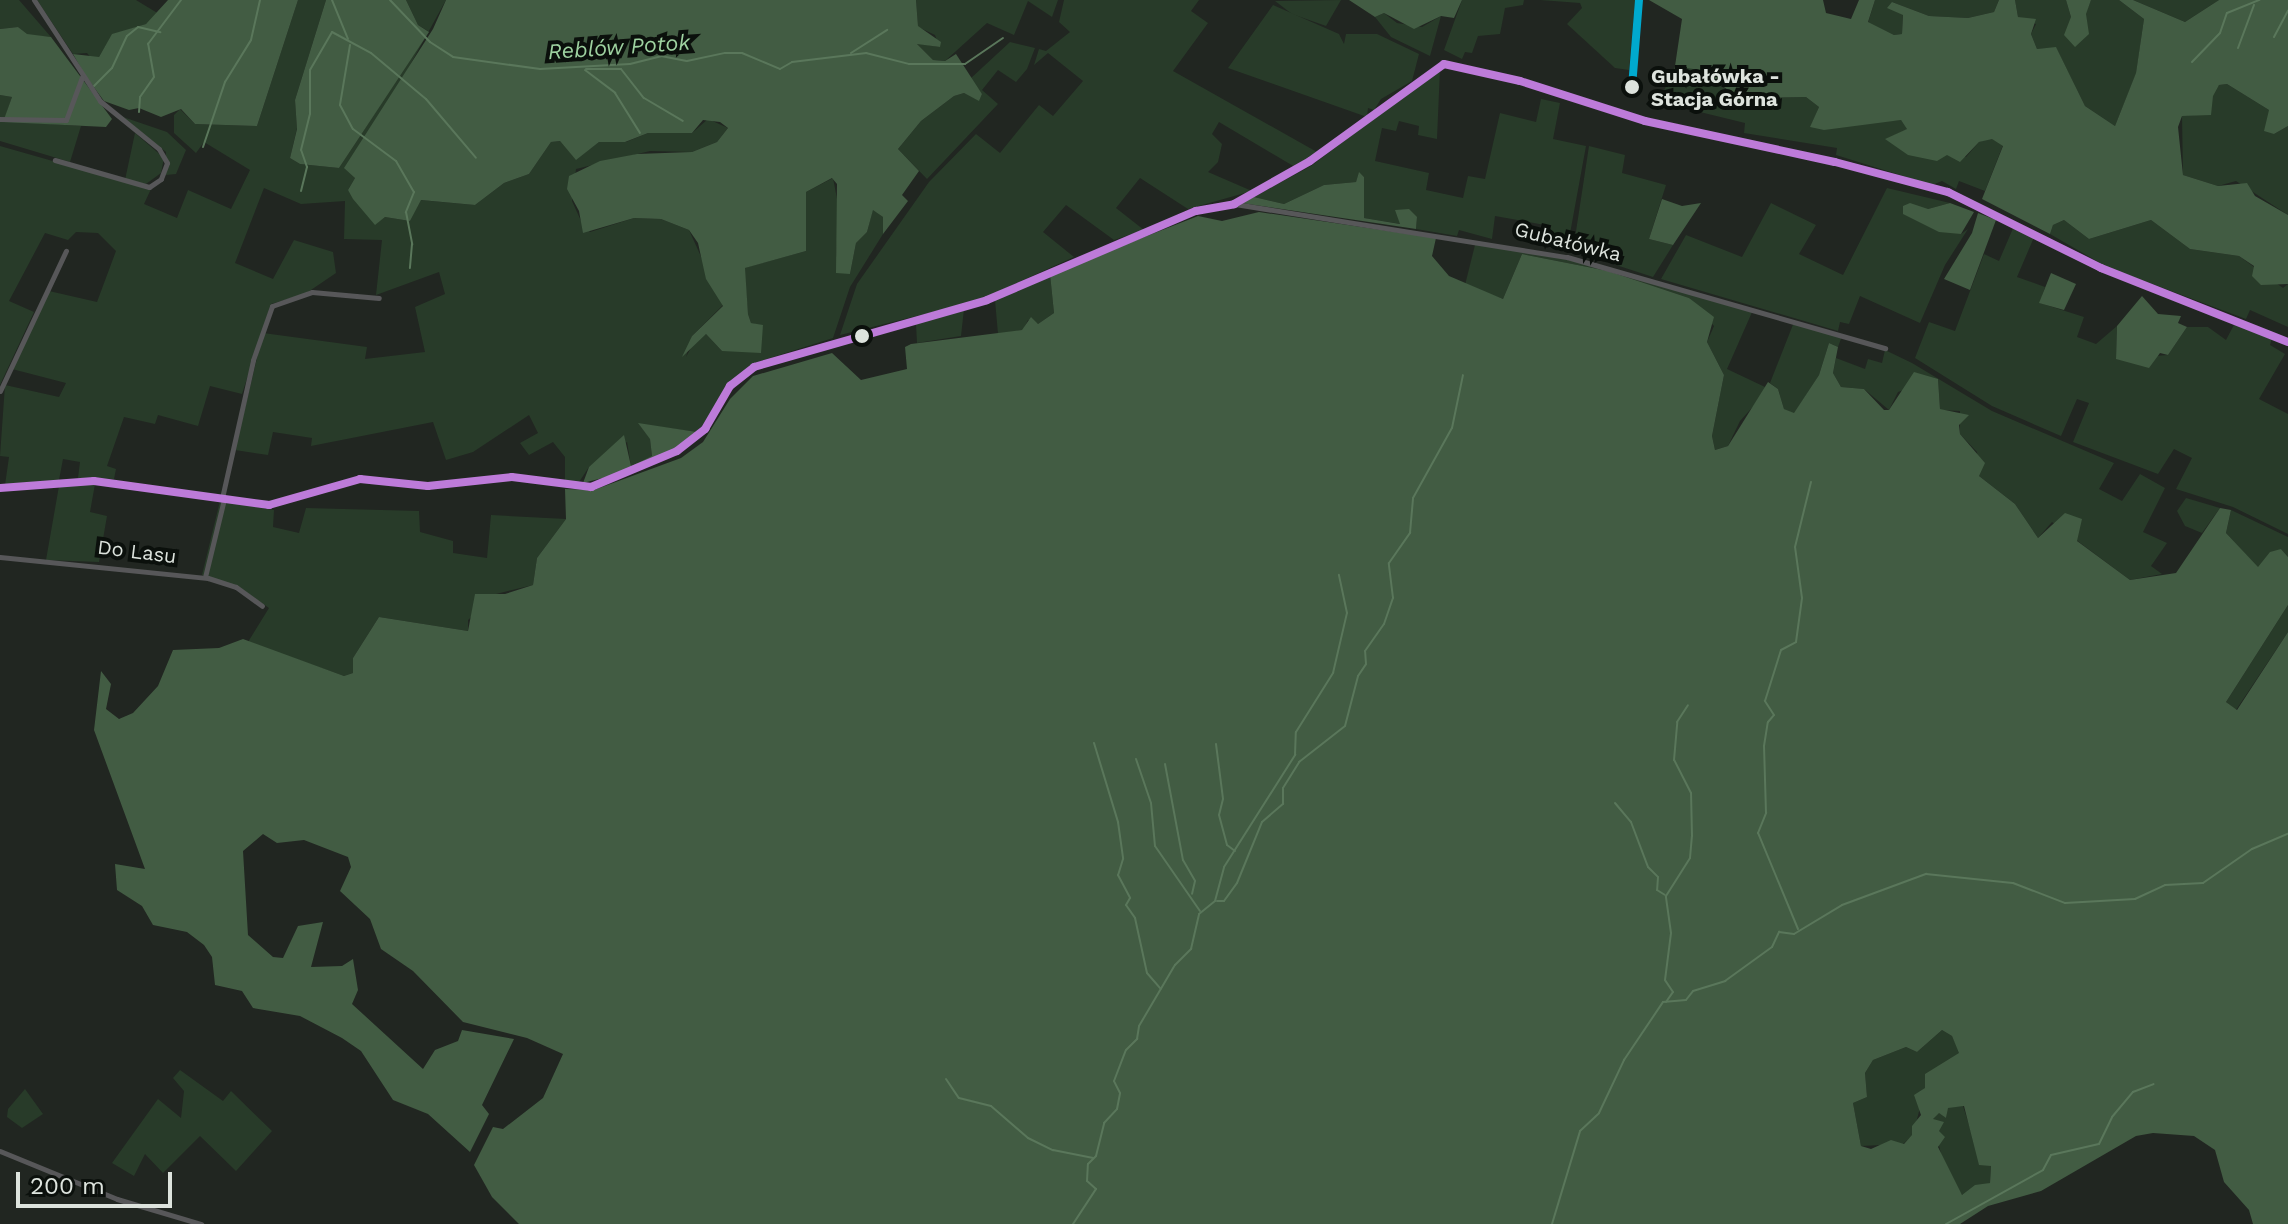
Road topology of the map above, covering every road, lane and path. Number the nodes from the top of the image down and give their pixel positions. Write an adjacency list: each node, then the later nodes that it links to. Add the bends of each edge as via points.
1 (34, 0): 2 (street)
2 (82, 77): 3 (street, via 66,120); 4 (street, via 120,122 165,155 165,171 149,187)
3 (0, 119)
4 (55, 160)
5 (1234, 204): 8 (street, Gubałówka, via 1310,161 1444,64 1645,121 1948,192 2101,268); 9 (street, Gubałówka, via 1567,257); 12 (street, Gubałówka, via 1196,211 987,300 754,367 730,386 705,429 677,451 591,487 512,477 428,486 360,479 269,505)
6 (66, 251): 10 (street)
7 (379, 298): 12 (street, via 312,292 272,306 249,374)
8 (2288, 342)
9 (1885, 348)
10 (0, 391)
11 (0, 488): 12 (street, Gubałówka, via 94,481)
12 (223, 499): 14 (street)
13 (0, 557): 14 (street, Do Lasu)
14 (205, 577): 15 (street, Do Lasu, via 236,587)
15 (262, 606)
16 (0, 1151): 17 (street, via 117,1199)
17 (201, 1224)

